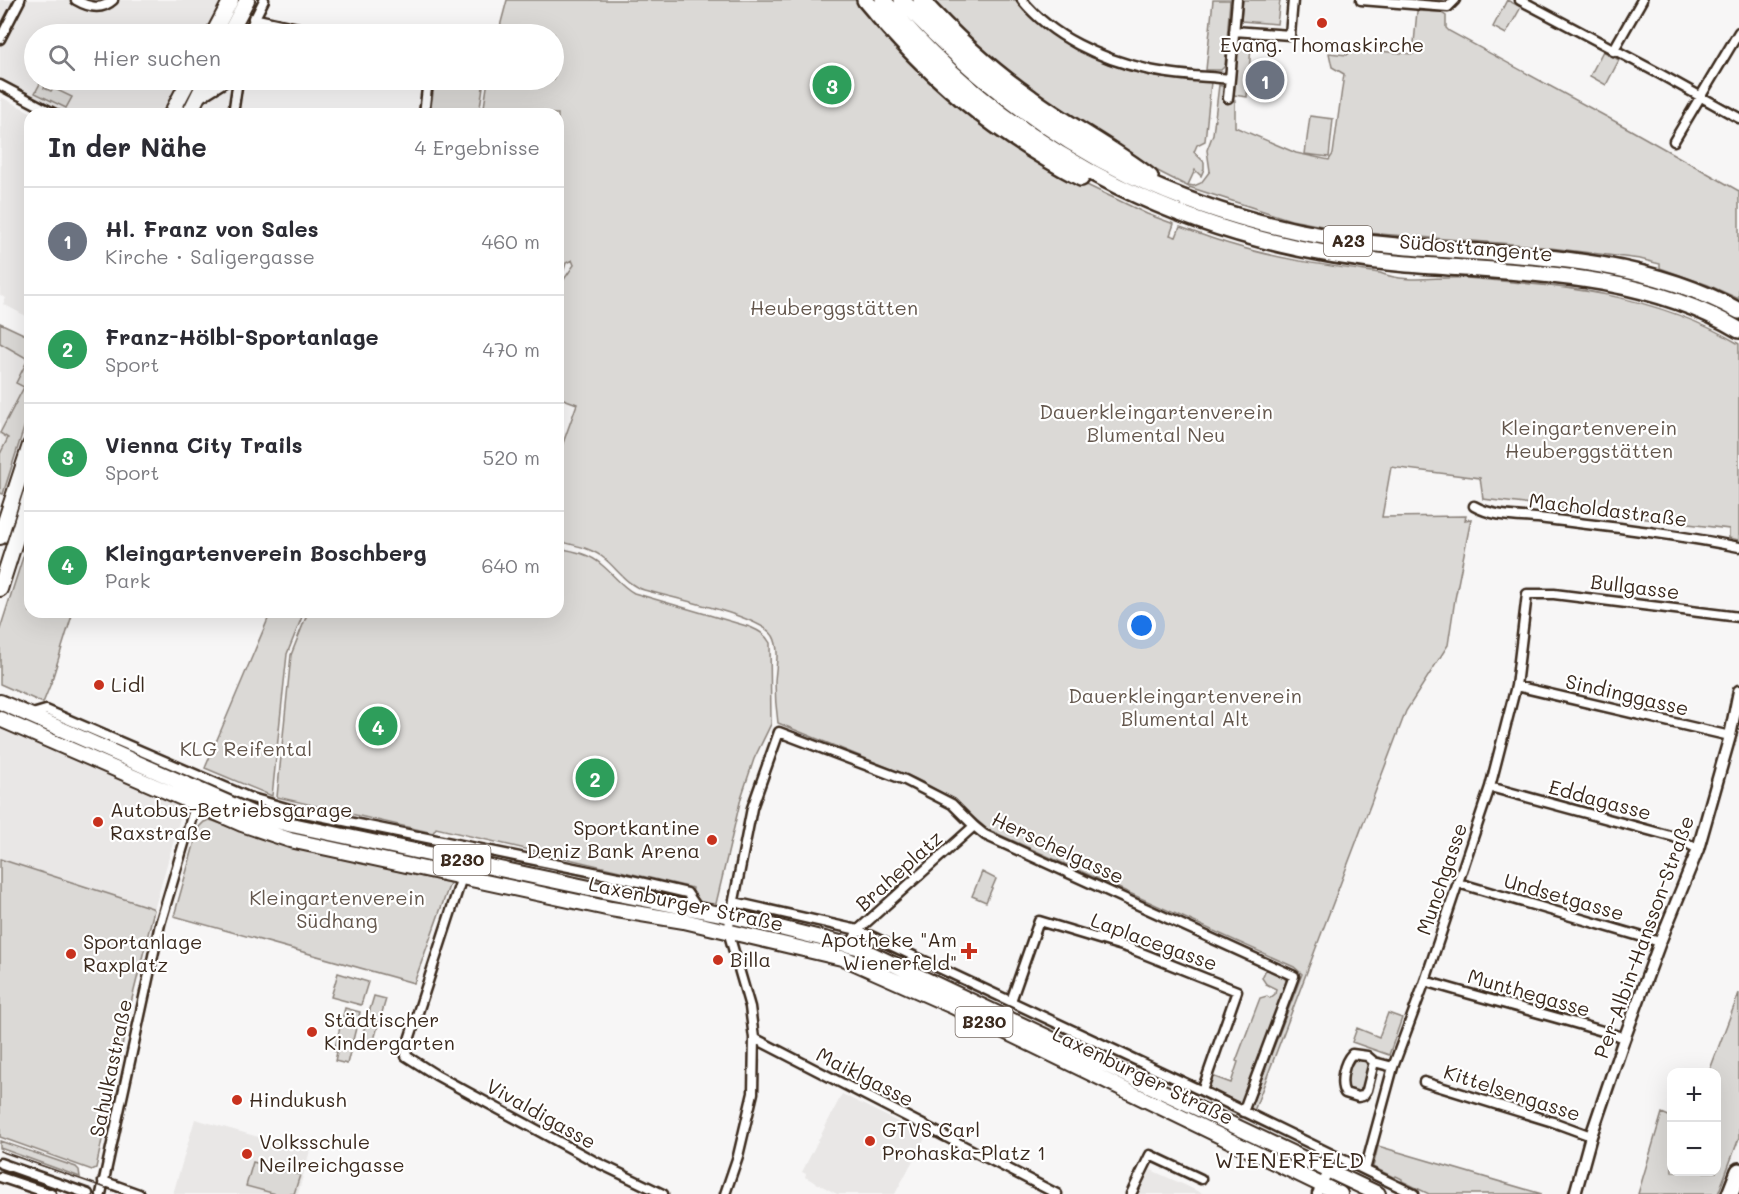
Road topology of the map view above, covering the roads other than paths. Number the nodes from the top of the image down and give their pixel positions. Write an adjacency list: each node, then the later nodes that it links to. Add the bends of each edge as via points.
1 (20, 0): 25 (street)
2 (76, 0): 3 (street, via 94,7)
3 (113, 0)
4 (231, 0): 19 (main road)
5 (247, 0): 20 (main road)
6 (264, 0): 18 (street)
7 (865, 0): 45 (highway, via 945,87 1008,135 1088,181)
8 (883, 0): 45 (highway, Südosttangente / A23, via 943,64 993,107 1061,155)
9 (902, 0): 44 (highway, Südosttangente / A23, via 952,53 1037,121 1097,158)
10 (921, 0): 44 (highway, via 978,56 1029,98)
11 (1022, 0): 27 (street, via 1067,38 1119,62 1169,73)
12 (1237, 0): 23 (street)
13 (1293, 0): 23 (street, via 1290,35)
14 (1361, 0): 15 (street, via 1448,7)
15 (1455, 0)
16 (1520, 0): 26 (street)
17 (1642, 0): 26 (street)
18 (254, 18): 21 (street); 22 (street)
19 (218, 24)
20 (234, 24)
21 (251, 24)
22 (281, 24)
23 (1234, 31): 27 (street)
24 (1739, 32): 34 (street)
25 (0, 39)
26 (1613, 51): 34 (street)
27 (1230, 79): 35 (street)
28 (0, 86): 37 (street)
29 (184, 90): 38 (main road)
30 (201, 90): 36 (main road)
31 (212, 90): 36 (street)
32 (237, 90): 40 (street)
33 (427, 90): 41 (street)
34 (1702, 97): 42 (street); 43 (street)
35 (1228, 98)
36 (196, 100): 39 (main road)
37 (43, 108)
38 (174, 108)
39 (192, 108)
40 (234, 108)
41 (425, 108)
42 (1739, 118)
43 (1674, 141)
44 (1177, 196): 46 (highway, Südosttangente / A23, via 1250,221 1346,240 1616,268 1684,287)
45 (1149, 201): 47 (highway, Südosttangente / A23, via 1226,230 1302,250 1610,284 1679,303)
46 (1739, 311)
47 (1739, 330)
48 (24, 460): 50 (main road)
49 (1474, 506): 53 (street, Macholdastraße, via 1485,513 1689,537)
50 (4, 510): 52 (main road)
51 (24, 514): 54 (main road)
52 (0, 537)
53 (1739, 547)
54 (0, 589)
55 (1527, 594): 56 (street, Bullgasse); 57 (street, Munchgasse)
56 (1739, 617)
57 (1516, 686): 62 (street, Sindinggasse); 64 (street, Munchgasse)
58 (1739, 691): 62 (street, Per-Albin-Hansson-Straße)
59 (0, 702): 60 (main road, Laxenburger Straße / B230)
60 (28, 715): 63 (main road, Laxenburger Straße / B230); 63 (street, Laxenburger Straße, via 46,710 118,740)
61 (0, 719): 65 (main road, Laxenburger Straße / B230)
62 (1730, 736): 67 (street, Per-Albin-Hansson-Straße)
63 (198, 782): 65 (street, Sahulkastraße); 70 (main road, Laxenburger Straße / B230, via 255,814 292,825 699,910)
64 (1490, 788): 67 (street, Eddagasse, via 1674,837); 69 (street, Munchgasse)
65 (196, 803): 68 (main road, Laxenburger Straße / B230, via 290,840); 91 (street, Sahulkastraße, via 160,924)
66 (974, 826): 70 (street, Herschelgasse, via 952,804 905,780 778,732 752,808); 71 (street, Braheplatz); 83 (street, Herschelgasse, via 985,835 1294,976)
67 (1698, 849): 73 (street, Per-Albin-Hansson-Straße)
68 (462, 877): 72 (main road, Laxenburger Straße / B230); 98 (street, Vivaldigasse, via 406,1056 587,1158)
69 (1458, 883): 73 (street, Undsetgasse); 75 (street, Munchgasse)
70 (732, 909): 71 (street, Laxenburger Straße); 72 (street); 74 (main road, Laxenburger Straße / B230)
71 (858, 930): 74 (street, Braheplatz); 76 (street, Laxenburger Straße)
72 (728, 931): 77 (street, via 750,1007); 92 (main road, Laxenburger Straße / B230, via 846,959 961,1010)
73 (1660, 942): 78 (street, Per-Albin-Hansson-Straße)
74 (851, 945): 86 (main road, Laxenburger Straße / B230)
75 (1425, 981): 78 (street, Munthegasse); 80 (street, Munchgasse)
76 (1011, 1001): 82 (street, Laxenburger Straße); 82 (street, Laplacegasse, via 1039,921 1129,948 1237,991)
77 (754, 1038): 99 (street, via 753,1093); 100 (street, Maiklgasse)
78 (1624, 1038): 84 (street, Per-Albin-Hansson-Straße)
79 (1374, 1062): 79 (street, via 1357,1053 1350,1056 1342,1085 1344,1093 1363,1096); 80 (street)
80 (1393, 1067): 87 (street, Munchgasse)
81 (1424, 1082): 84 (street, Kittelsengasse)
82 (1202, 1091): 83 (street, Laxenburger Straße)
83 (1243, 1112): 87 (street, Laxenburger Straße)
84 (1591, 1136): 105 (street, Per-Albin-Hansson-Straße)
85 (0, 1163): 95 (street)
86 (1329, 1170): 92 (street); 103 (main road, Laxenburger Straße / B230)
87 (1365, 1170): 104 (street, Laxenburger Straße)
88 (1739, 1171): 106 (highway)
89 (0, 1177): 93 (street)
90 (1201, 1179): 101 (street, via 1150,1155)
91 (103, 1180): 96 (street, Sahulkastraße); 97 (street)
92 (1319, 1190): 102 (main road, Laxenburger Straße / B230)
93 (34, 1191): 94 (street)
94 (51, 1194)
95 (88, 1194)
96 (101, 1194)
97 (139, 1194)
98 (663, 1194)
99 (725, 1194)
100 (1057, 1194)
101 (1131, 1194)
102 (1340, 1194)
103 (1378, 1194)
104 (1414, 1194)
105 (1575, 1194)
106 (1730, 1194)

